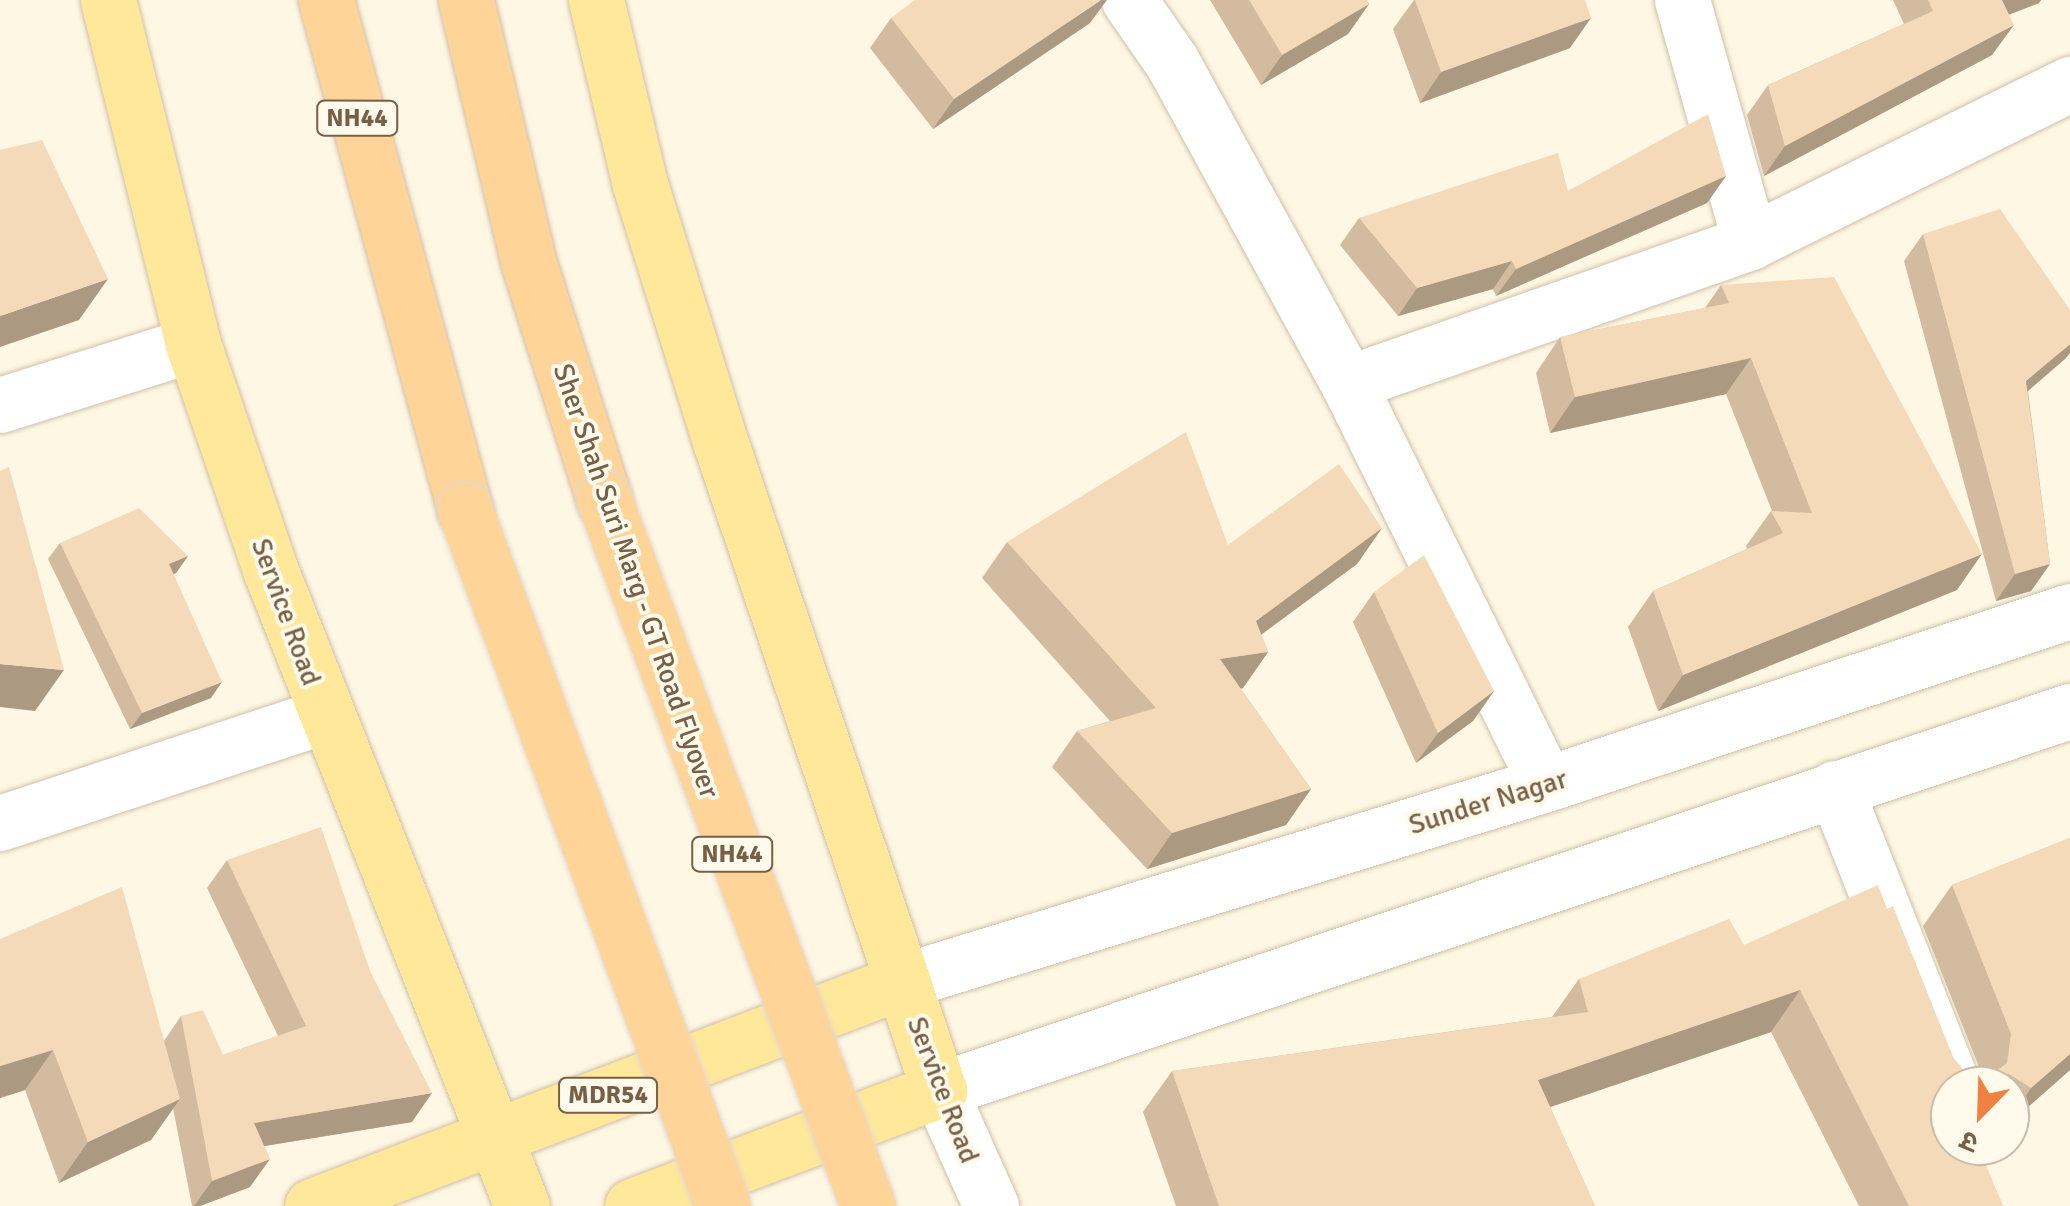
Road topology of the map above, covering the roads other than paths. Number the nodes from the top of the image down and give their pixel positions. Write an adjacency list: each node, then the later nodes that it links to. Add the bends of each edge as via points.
1 (108, 0): 9 (main road, Service Road)
2 (326, 0): 25 (highway, NH44, bridge, via 465,510)
3 (466, 0): 26 (highway, Sher Shah Suri Marg - GT Road Flyover / NH44, bridge, via 528,261 604,499)
4 (596, 0): 18 (main road, Service Road, via 639,180 715,426)
5 (1129, 0): 10 (street, via 1172,62)
6 (1682, 0): 8 (street)
7 (2070, 84): 8 (street)
8 (1750, 242): 10 (street)
9 (193, 344): 11 (street); 14 (main road, Service Road)
10 (1348, 383): 15 (street)
11 (0, 405)
12 (2070, 610): 15 (street, Sunder Nagar)
13 (2070, 711): 16 (street)
14 (324, 716): 17 (street); 21 (main road, Service Road)
15 (1546, 784): 18 (street, Sunder Nagar)
16 (1835, 788): 19 (street); 20 (street)
17 (0, 823)
18 (903, 981): 20 (main road, Service Road); 21 (main road, MDR54)
19 (1946, 1066)
20 (938, 1090): 24 (main road); 27 (street, Service Road)
21 (494, 1140): 22 (main road, MDR54); 23 (main road, Service Road)
22 (312, 1206)
23 (522, 1206)
24 (632, 1206)
25 (723, 1206)
26 (868, 1206)
27 (991, 1206)

